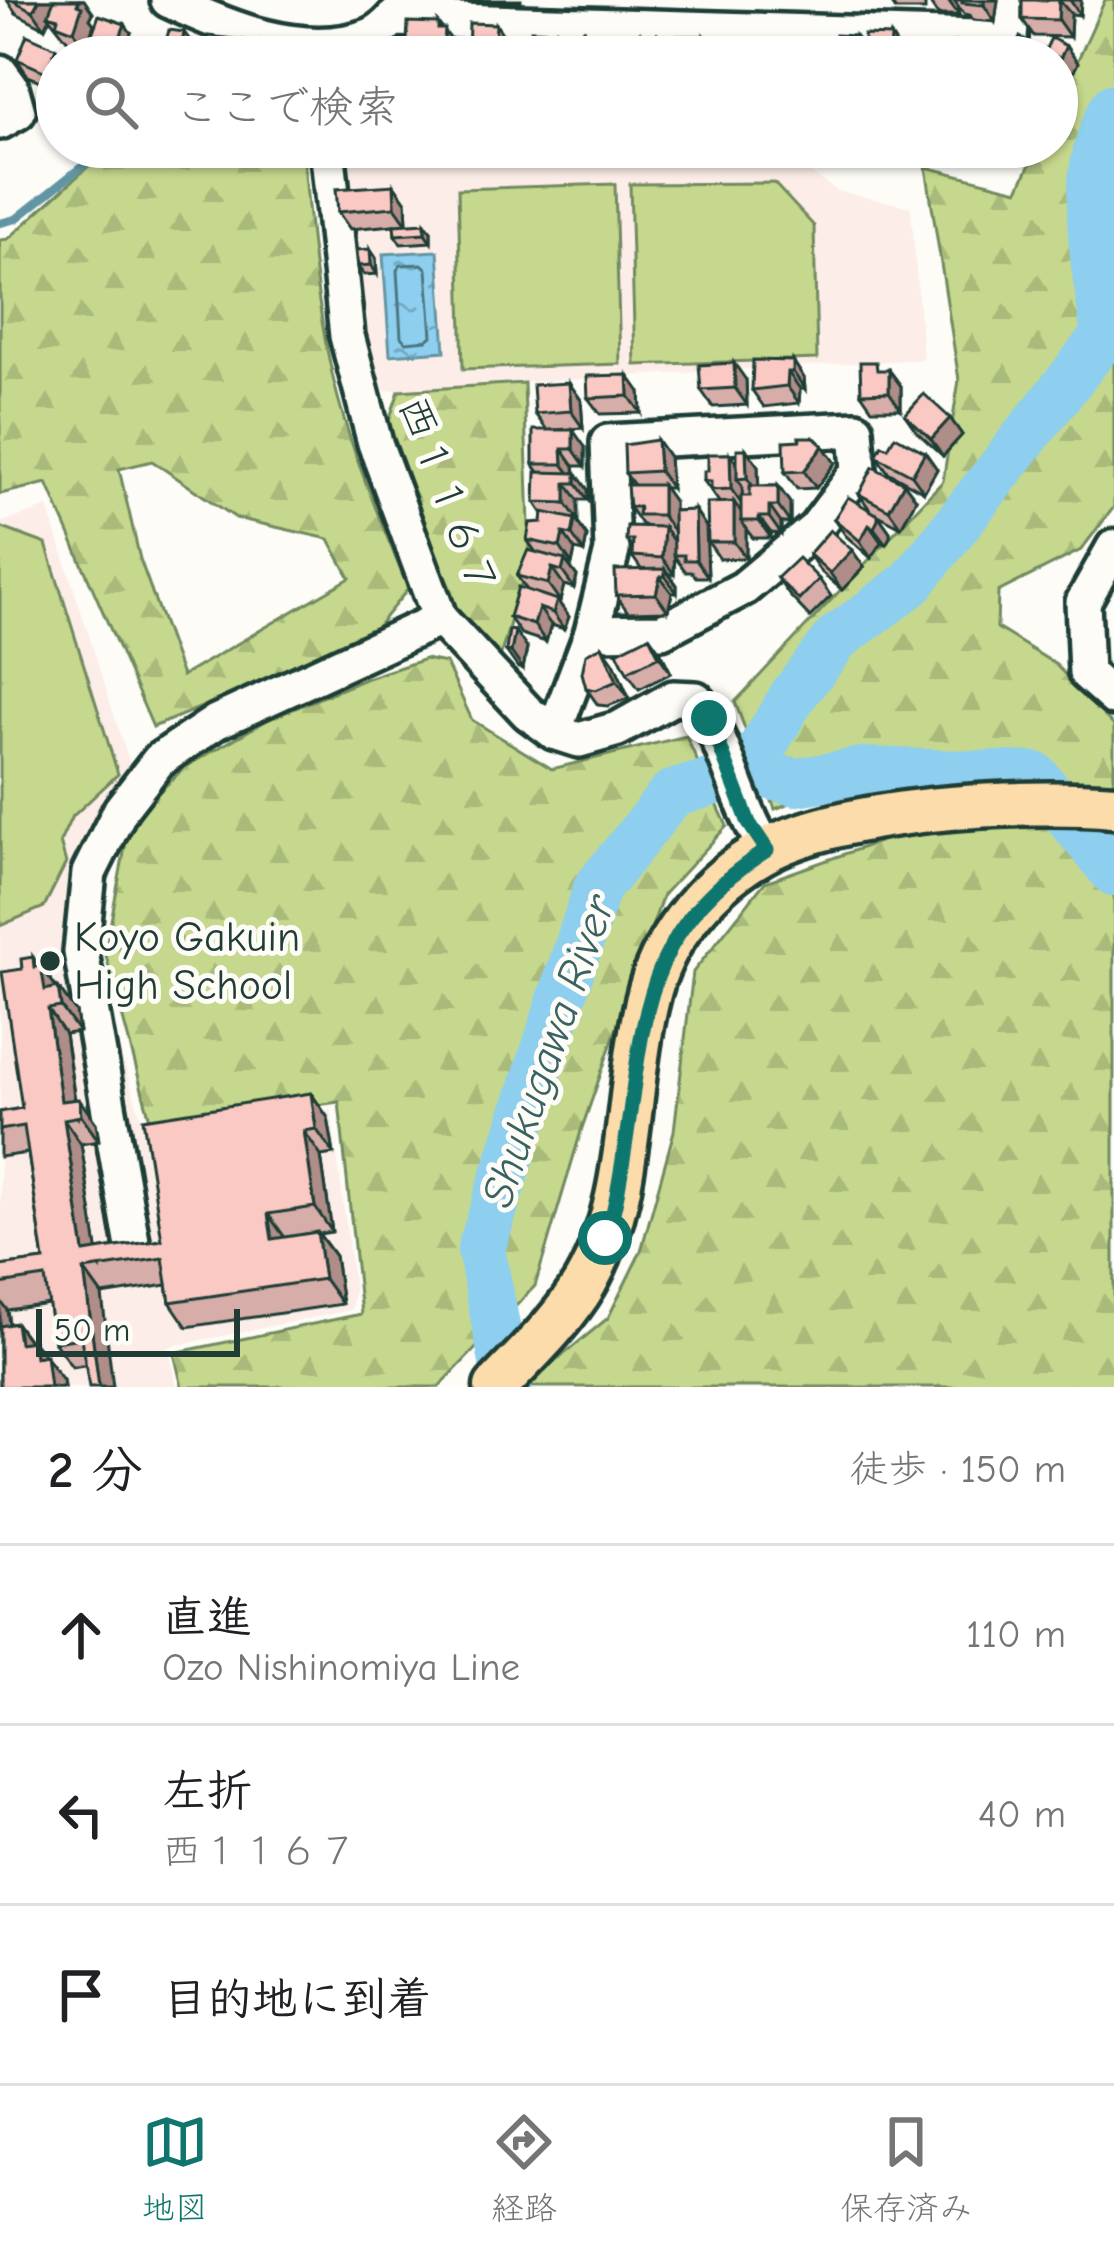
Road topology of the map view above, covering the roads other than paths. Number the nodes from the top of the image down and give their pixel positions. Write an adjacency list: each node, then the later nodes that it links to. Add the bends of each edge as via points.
1 (168, 0): 4 (street)
2 (1012, 0): 7 (street)
3 (401, 10): 5 (street); 6 (street)
4 (259, 36)
5 (371, 36)
6 (966, 36)
7 (1010, 36)
8 (0, 72): 9 (street, via 18,112)
9 (0, 122)
10 (329, 168): 12 (street, 西１１６７, via 347,336 375,443)
11 (1114, 547): 14 (street, via 1083,602 1086,673)
12 (440, 619): 15 (street, 西１１６７); 18 (street, via 216,722 159,760 121,808 89,873 81,952)
13 (592, 632): 13 (street, via 662,631 744,588 815,530 859,470 856,429 608,442 612,551); 15 (street)
14 (1114, 698)
15 (554, 733): 17 (street, via 579,740 673,698 696,699)
16 (1102, 805): 17 (main road, via 965,808)
17 (758, 836): 19 (main road, via 660,964 613,1217 585,1282)
18 (132, 1241)
19 (496, 1387)

